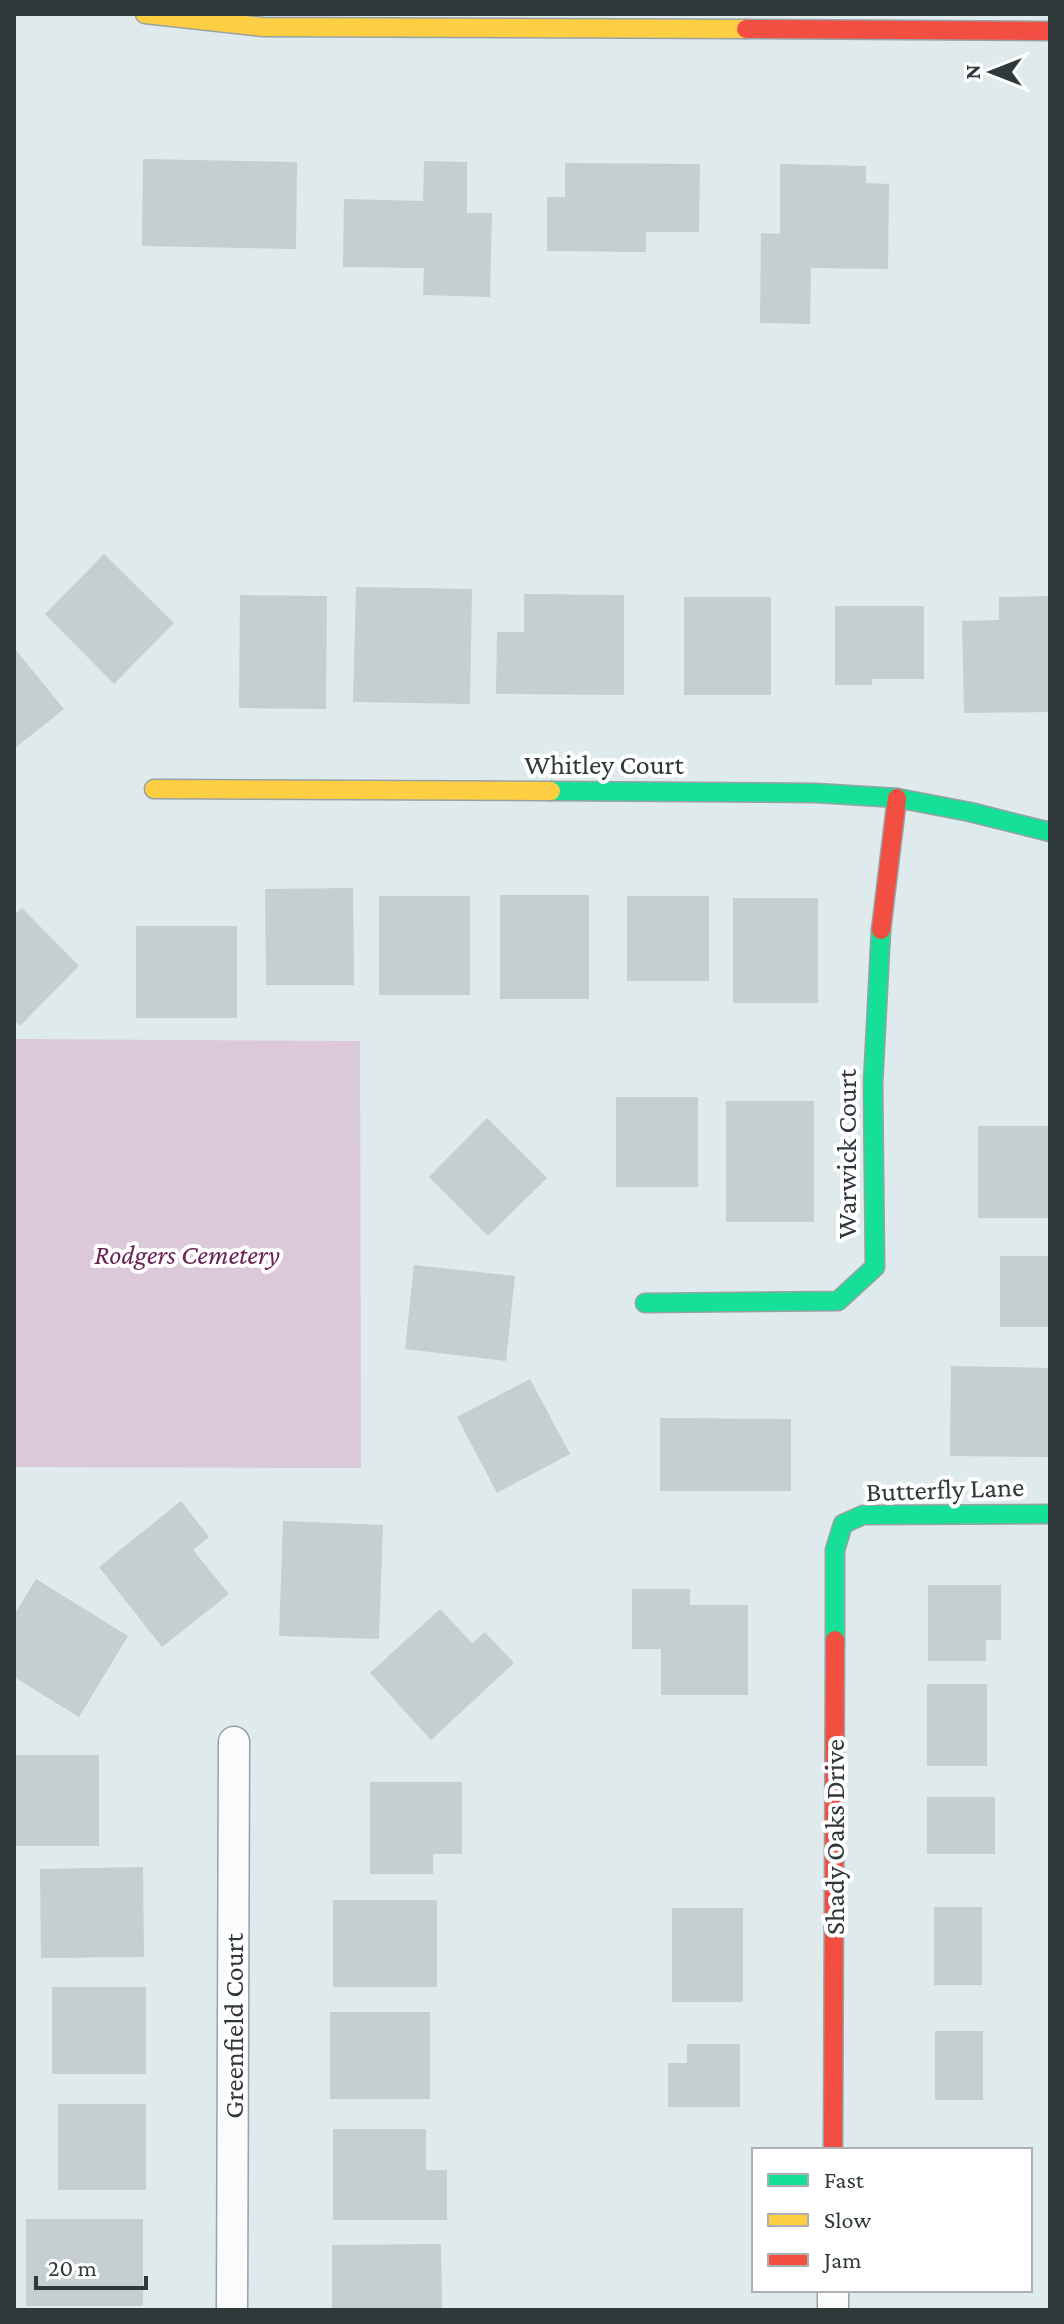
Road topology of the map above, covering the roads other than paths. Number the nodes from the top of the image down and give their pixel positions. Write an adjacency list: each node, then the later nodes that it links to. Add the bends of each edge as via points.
1 (145, 14): 2 (street, via 263,27)
2 (1050, 31)
3 (154, 789): 4 (street, Whitley Court)
4 (897, 798): 5 (street, Whitley Court); 6 (street, Warwick Court, via 875,1023 875,1267 838,1301)
5 (1050, 832)
6 (645, 1303)
7 (1050, 1514): 8 (street, Butterfly Lane, via 863,1515)
8 (843, 1524): 10 (street, Shady Oaks Drive, via 835,1550)
9 (234, 1742): 11 (street, Greenfield Court)
10 (833, 2148)
11 (232, 2310)

